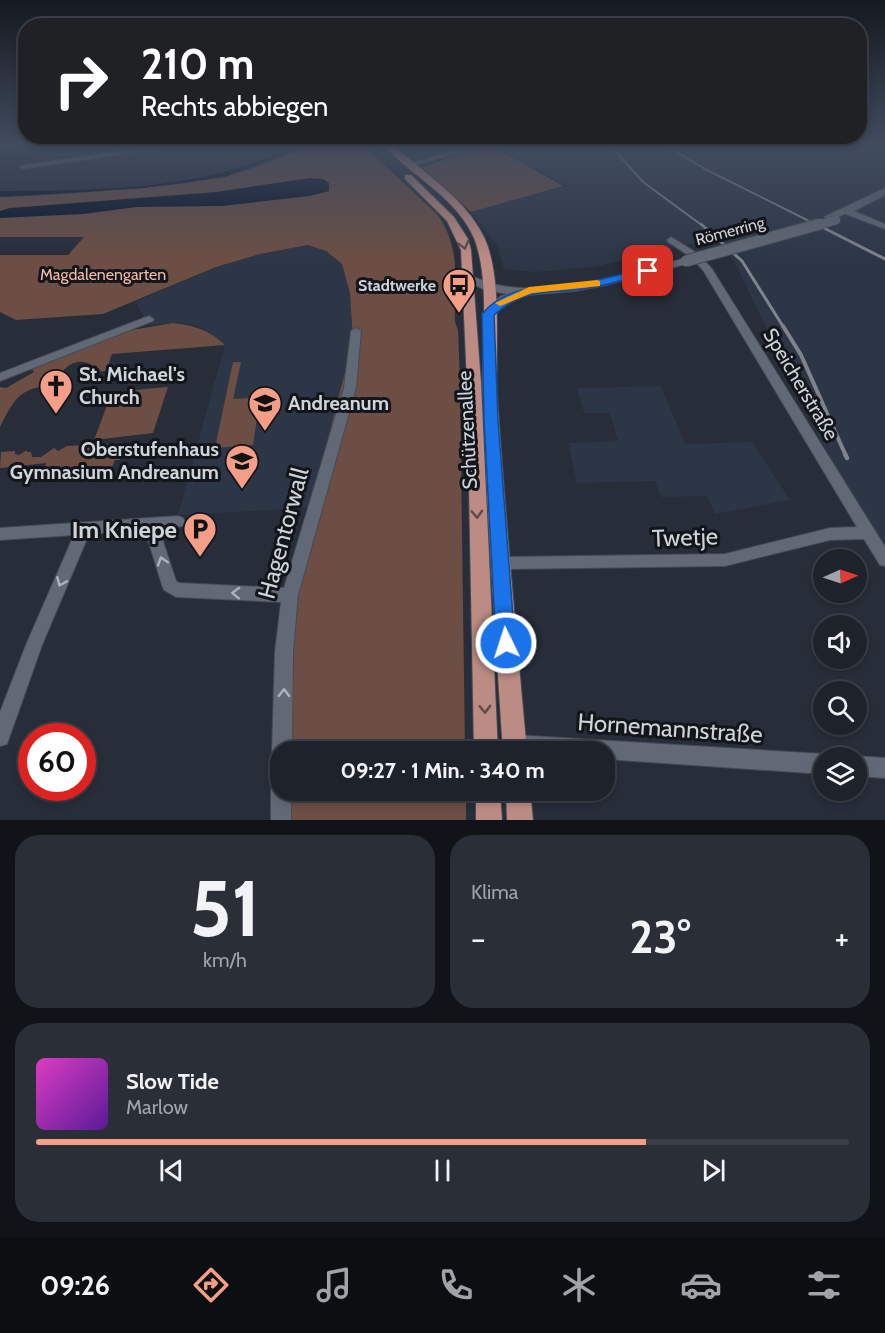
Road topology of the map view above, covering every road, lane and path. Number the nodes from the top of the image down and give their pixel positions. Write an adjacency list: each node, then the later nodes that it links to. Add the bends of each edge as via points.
1 (416, 182): 9 (main road, Schützenallee, one-way to 9, via 453,221)
2 (428, 182): 9 (main road, Schützenallee, via 474,229 481,244)
3 (885, 190): 5 (main road, Römerring)
4 (885, 200): 5 (main road, Römerring)
5 (850, 213): 6 (street); 8 (main road, Römerring, bridge)
6 (885, 226)
7 (671, 240): 18 (street, Speicherstraße, via 707,268)
8 (684, 258): 9 (main road, Römerring, via 577,278); 10 (main road, Römerring, via 588,285)
9 (476, 283): 10 (main road, Römerring); 11 (main road, Schützenallee); 25 (main road, Schützenallee, one-way to 25, via 474,383)
10 (529, 290): 11 (main road, via 505,299)
11 (488, 314): 21 (main road, Schützenallee)
12 (148, 320): 14 (street)
13 (356, 331): 22 (street, Hagentorwall, via 350,388)
14 (0, 377)
15 (178, 522): 16 (street)
16 (150, 524): 17 (street); 22 (street, one-way to 16, via 176,590 170,585)
17 (84, 528): 19 (street); 23 (street, one-way to 23)
18 (868, 533): 20 (street, Speicherstraße); 21 (street, Twetje, via 831,534 725,560)
19 (0, 534)
20 (885, 560)
21 (500, 563): 26 (main road, Schützenallee)
22 (290, 595): 24 (street, Hagentorwall, one-way to 22)
23 (0, 737)
24 (282, 741)
25 (486, 741)
26 (513, 741)
27 (615, 753): 28 (street, Hornemannstraße)
28 (813, 763)
29 (867, 767): 30 (street)
30 (885, 768)
31 (282, 801): 34 (street)
32 (488, 801): 35 (main road)
33 (519, 801): 36 (main road)
34 (281, 820)
35 (489, 820)
36 (520, 820)

